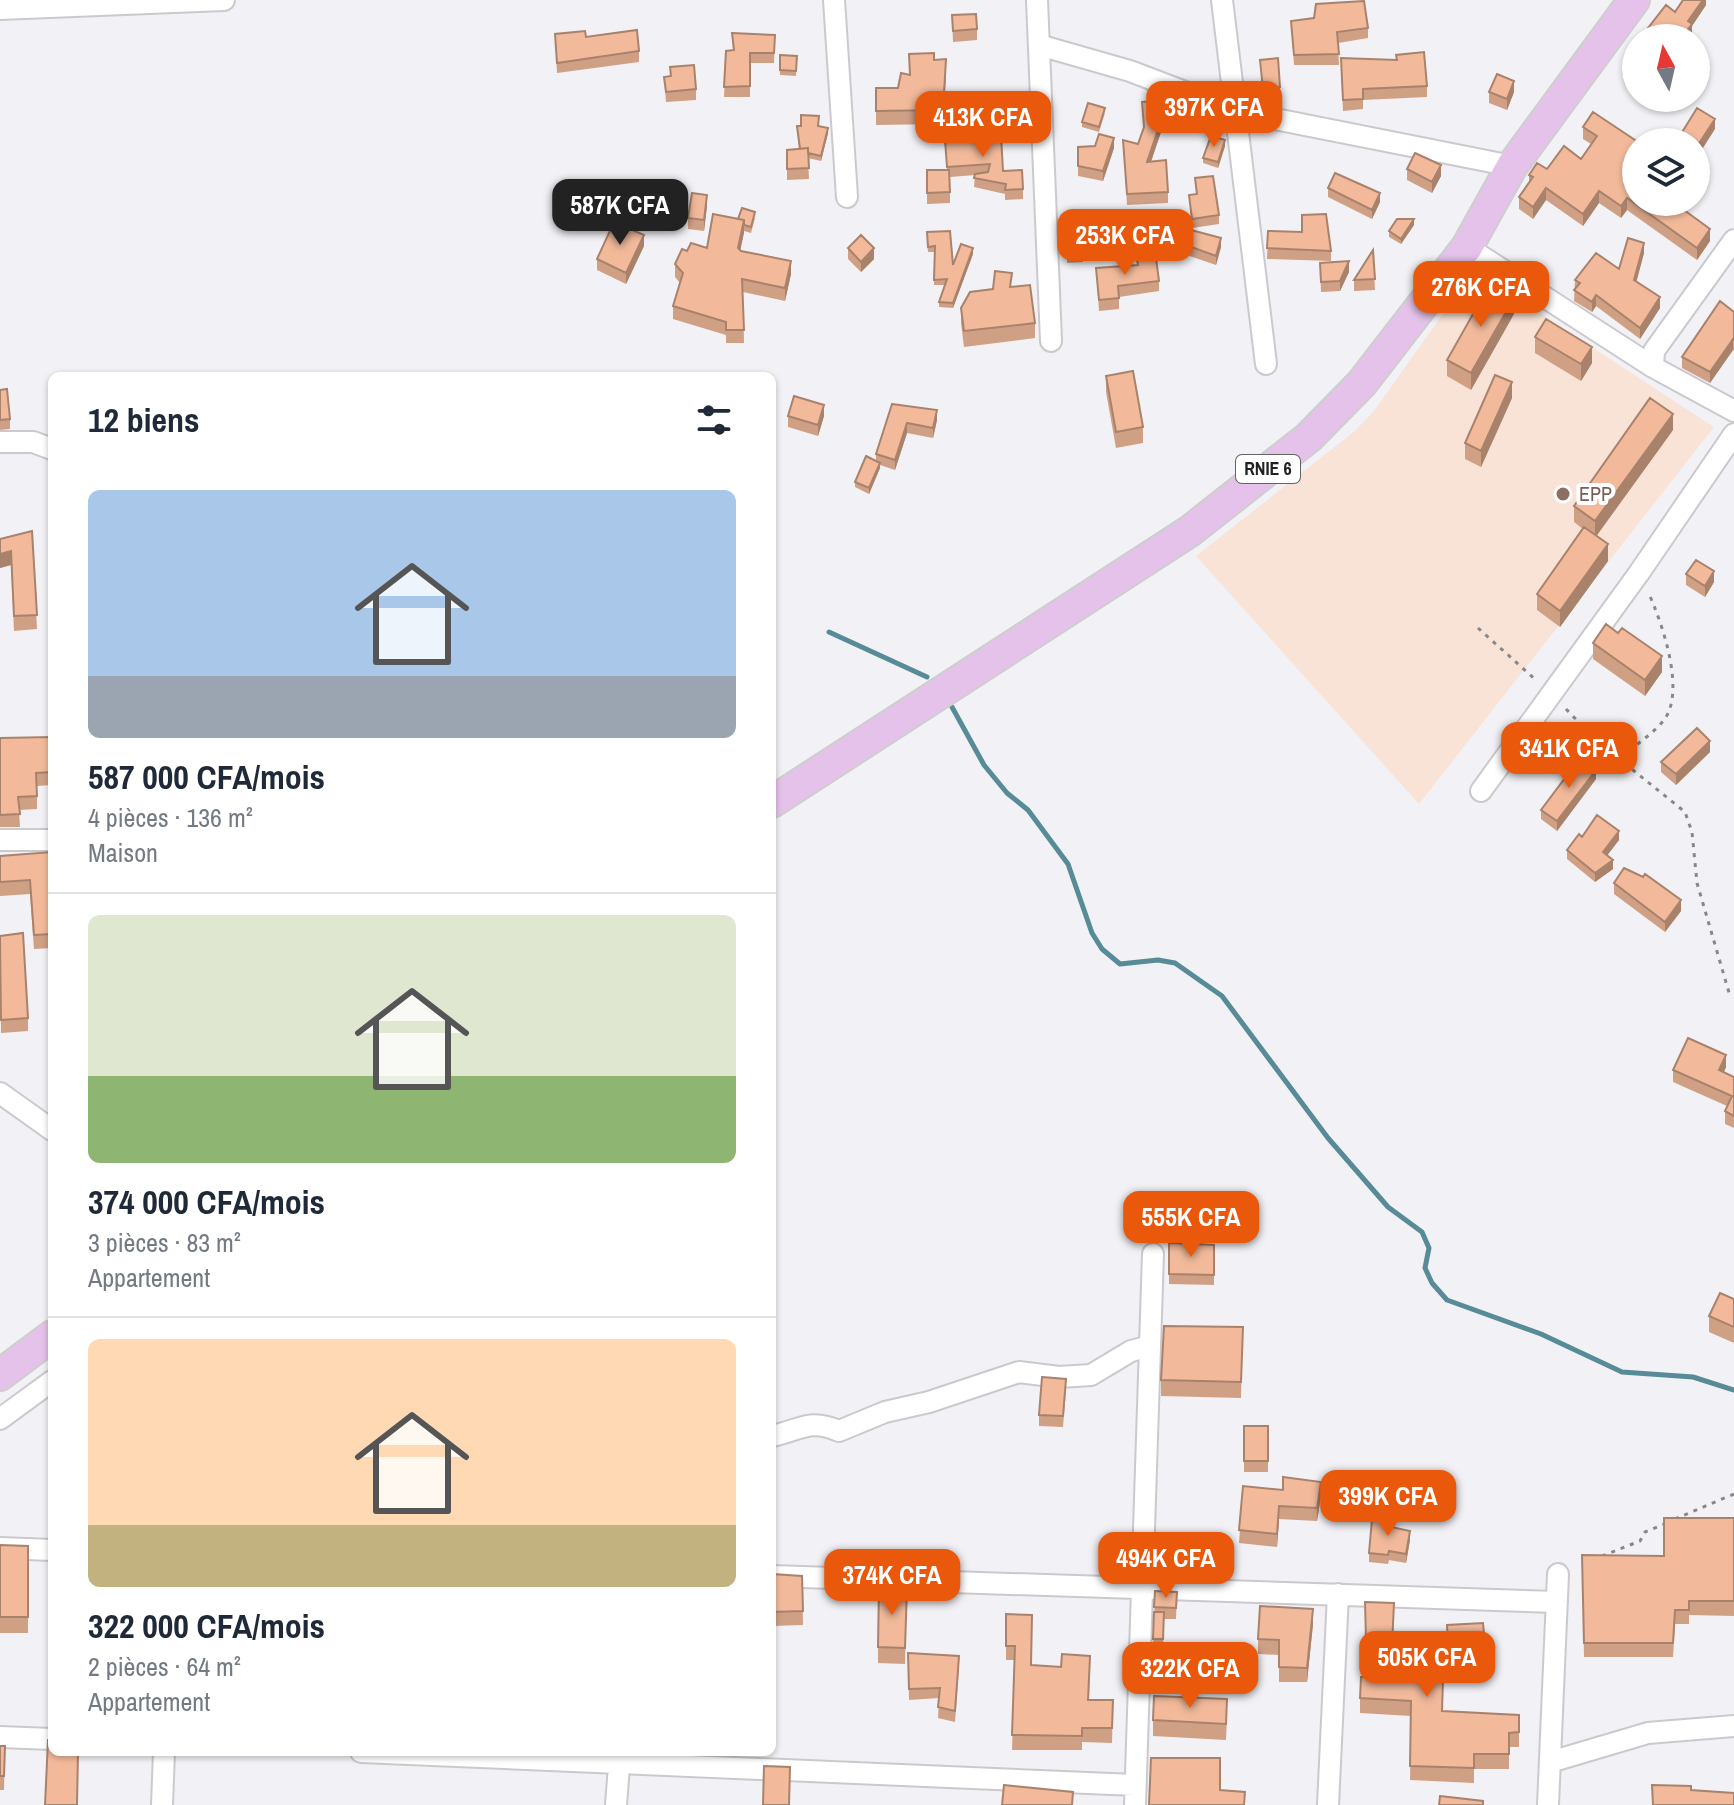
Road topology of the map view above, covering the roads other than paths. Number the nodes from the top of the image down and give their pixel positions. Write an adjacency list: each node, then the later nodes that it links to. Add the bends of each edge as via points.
1 (224, 0): 6 (street)
2 (834, 0): 11 (street)
3 (1037, 0): 8 (street)
4 (1222, 0): 9 (street)
5 (1634, 0): 10 (main road, RNIE 6)
6 (80, 3): 7 (street)
7 (0, 9)
8 (1039, 45): 9 (street, via 1130,71); 14 (street)
9 (1235, 111): 10 (street); 15 (street)
10 (1512, 166): 13 (main road, RNIE 6)
11 (847, 197)
12 (1734, 240): 16 (street, via 1654,351)
13 (1467, 247): 16 (street); 22 (main road, RNIE 6, via 1362,383 1297,446 1190,531)
14 (1051, 341)
15 (1266, 364)
16 (1653, 367): 17 (street)
17 (1734, 411)
18 (1734, 434): 21 (street)
19 (0, 442): 20 (street)
20 (48, 448)
21 (1481, 791)
22 (776, 799)
23 (0, 840): 24 (street)
24 (48, 840)
25 (0, 1093): 26 (street)
26 (48, 1127)
27 (1153, 1254): 29 (street)
28 (48, 1339): 30 (main road)
29 (1150, 1346): 33 (street, via 1091,1375 1019,1372 839,1431 805,1424); 38 (street)
30 (0, 1375)
31 (48, 1384): 32 (street)
32 (0, 1419)
33 (776, 1435)
34 (0, 1548): 35 (street)
35 (48, 1550)
36 (1558, 1574): 40 (street)
37 (776, 1576): 38 (street)
38 (1142, 1587): 39 (street); 48 (street)
39 (1338, 1594): 40 (street); 51 (street)
40 (1557, 1602): 47 (street)
41 (1734, 1726): 47 (street, via 1648,1733)
42 (0, 1737): 43 (street)
43 (48, 1739)
44 (164, 1756): 49 (street)
45 (533, 1756): 46 (street)
46 (619, 1758): 48 (street); 50 (street)
47 (1550, 1762): 52 (street)
48 (1135, 1795)
49 (162, 1805)
50 (616, 1805)
51 (1328, 1805)
52 (1548, 1805)

